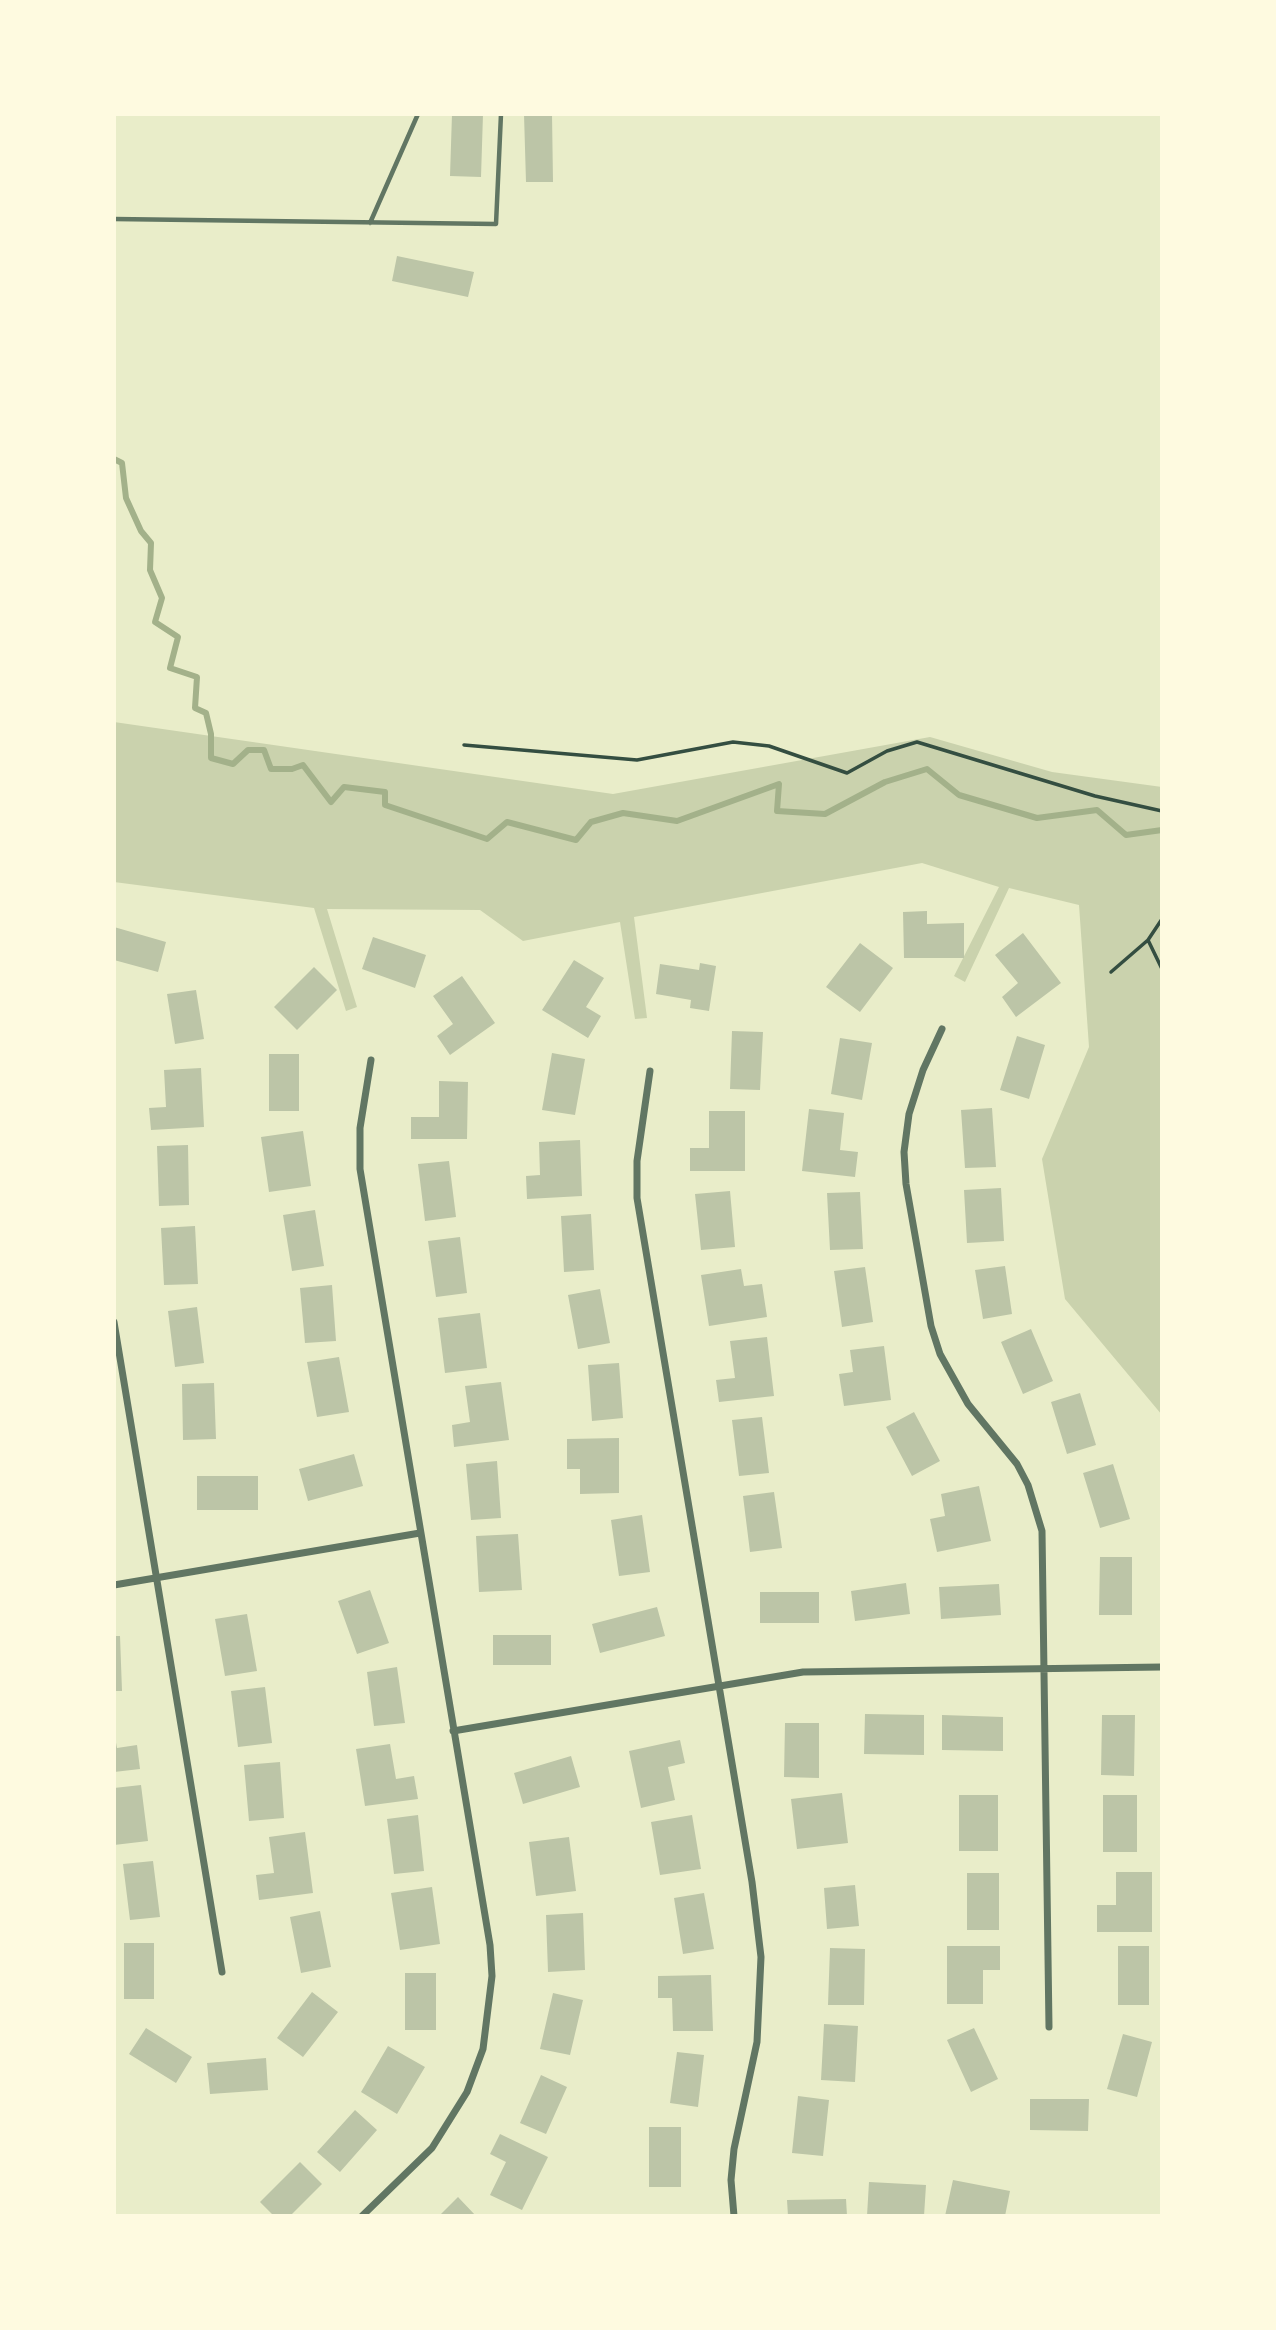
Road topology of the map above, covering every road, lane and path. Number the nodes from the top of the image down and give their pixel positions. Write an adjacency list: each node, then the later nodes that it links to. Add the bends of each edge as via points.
1 (418, 114): 4 (lane)
2 (501, 114): 4 (lane, via 496,224)
3 (114, 219): 4 (lane)
4 (370, 223)
5 (464, 745): 6 (path, via 636,760 733,743 769,746 847,774 887,751 918,743 1095,796)
6 (1162, 811)
7 (1162, 919): 8 (path)
8 (1148, 940): 9 (path); 10 (path)
9 (1162, 969)
10 (1111, 972)
11 (942, 1029): 19 (street, via 909,1114 906,1184 940,1354 968,1404 1017,1464 1037,1511 1045,1555)
12 (371, 1060): 15 (street, via 360,1128 360,1169)
13 (650, 1071): 20 (street, via 636,1161 637,1198)
14 (114, 1322): 16 (street)
15 (420, 1533): 16 (street); 21 (street)
16 (156, 1578): 17 (street); 22 (street)
17 (114, 1585)
18 (1162, 1667): 19 (street)
19 (1046, 1668): 20 (street, via 830,1670); 23 (street)
20 (719, 1686): 21 (street); 25 (street, via 761,1957 757,2042 734,2149)
21 (453, 1731): 24 (street, via 490,1945 491,2004 483,2049 467,2092 445,2131)
22 (222, 1972)
23 (1049, 2027)
24 (362, 2216)
25 (734, 2216)

